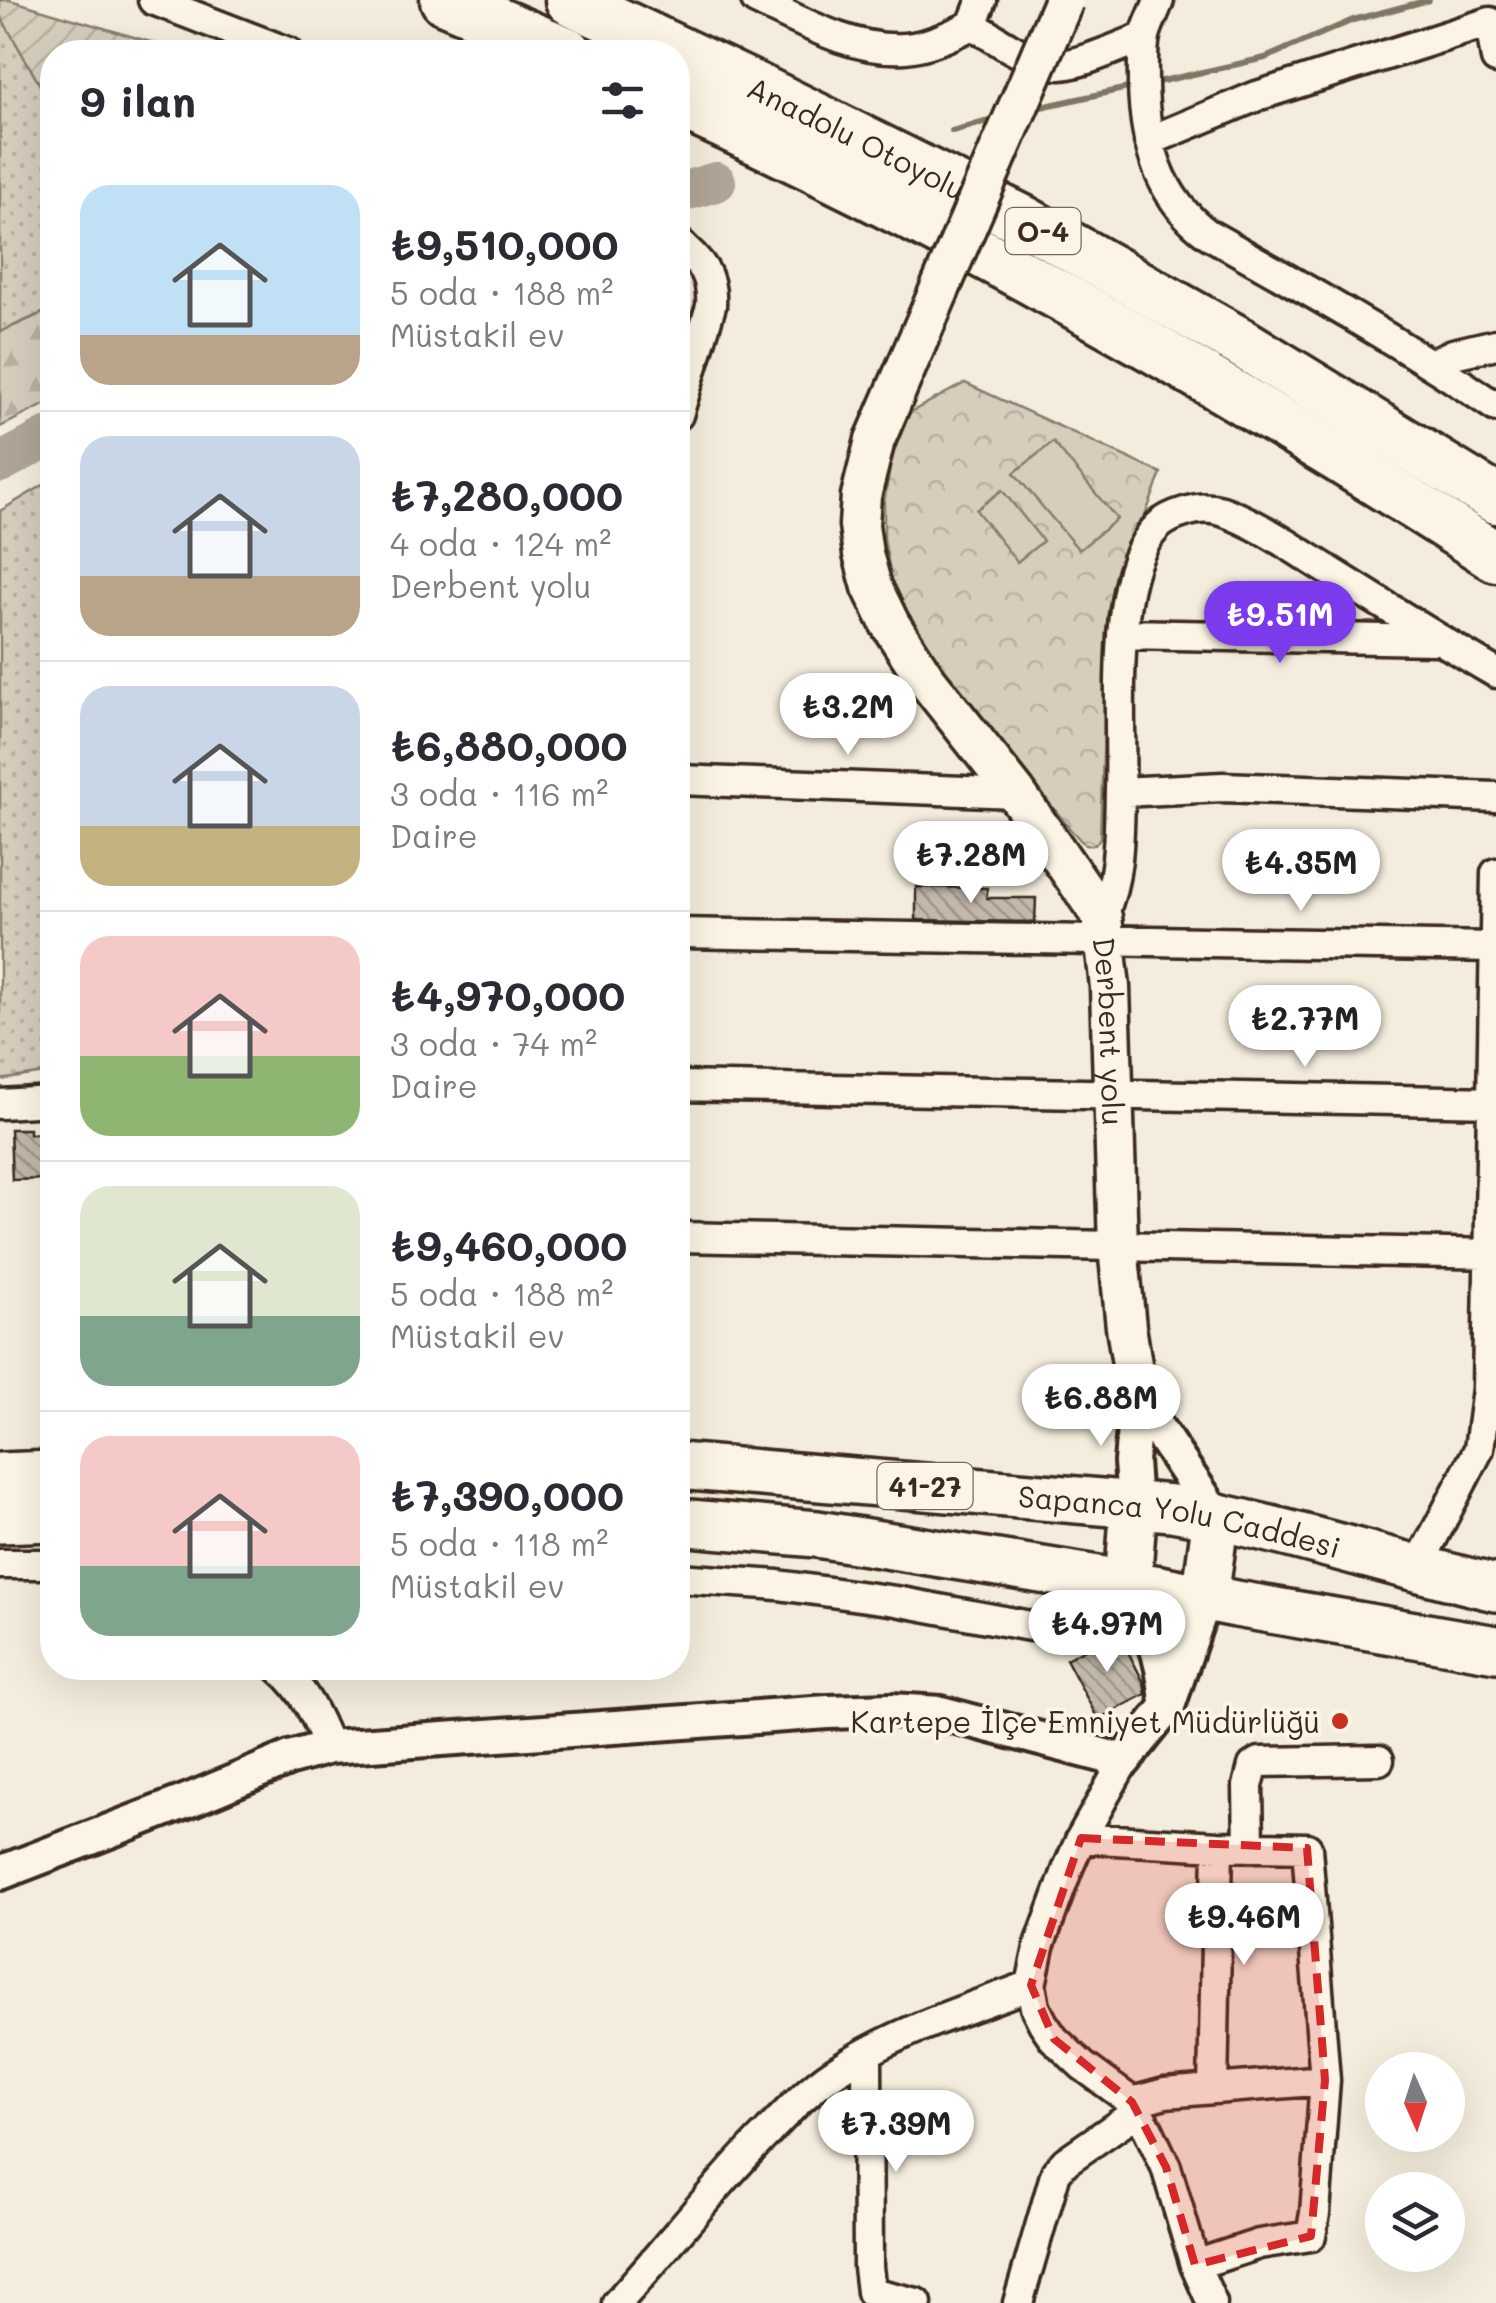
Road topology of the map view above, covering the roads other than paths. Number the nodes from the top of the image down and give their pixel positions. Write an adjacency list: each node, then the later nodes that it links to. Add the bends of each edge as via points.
1 (153, 0): 9 (street)
2 (444, 0): 10 (highway)
3 (570, 0): 11 (highway, Anadolu Otoyolu / O-4)
4 (756, 0): 7 (street, via 882,47 924,44)
5 (1064, 0): 28 (main road, Derbent yolu, bridge, via 875,440 859,526 872,588 890,624)
6 (1159, 0): 8 (street)
7 (977, 12): 8 (street, via 1011,48 1056,65)
8 (1145, 37): 15 (street)
9 (257, 40)
10 (539, 40)
11 (655, 40)
12 (690, 57): 21 (highway, Anadolu Otoyolu / O-4, via 1023,220 1240,342)
13 (1496, 59): 15 (street, via 1490,22 1274,91)
14 (690, 109): 22 (highway, Anadolu Otoyolu / O-4, via 968,247 1219,385)
15 (1149, 141): 18 (street, via 1168,191 1192,222)
16 (690, 253): 19 (street, via 712,289)
17 (1496, 344): 18 (street)
18 (1432, 364): 20 (street)
19 (690, 375)
20 (1496, 407)
21 (1496, 500)
22 (1496, 556)
23 (1122, 634): 24 (street); 24 (street, via 1135,564 1149,537 1176,515 1206,508 1273,536); 27 (street)
24 (1439, 640): 25 (street)
25 (1496, 673)
26 (690, 780): 28 (street)
27 (1120, 792): 29 (street, via 1223,787); 31 (street, via 1114,887)
28 (1016, 793): 31 (main road, Derbent yolu)
29 (1496, 797)
30 (1496, 873): 33 (street)
31 (1103, 928): 32 (street); 33 (street); 35 (main road, Derbent yolu)
32 (690, 933)
33 (1495, 947): 37 (street)
34 (690, 1086): 35 (street)
35 (1113, 1094): 37 (street); 40 (main road, Derbent yolu)
36 (40, 1098): 38 (street)
37 (1493, 1102): 41 (street)
38 (0, 1104)
39 (690, 1237): 40 (street)
40 (1118, 1247): 41 (street); 42 (main road, Derbent yolu)
41 (1492, 1254): 43 (street)
42 (1138, 1396): 47 (street); 48 (street)
43 (1488, 1450): 54 (street)
44 (690, 1467): 47 (highway, Sapanca Yolu Caddesi / 41-27)
45 (40, 1474): 46 (highway)
46 (0, 1476)
47 (1134, 1503): 48 (highway, Sapanca Yolu Caddesi / 41-27); 56 (highway)
48 (1216, 1516): 54 (highway, Sapanca Yolu Caddesi / 41-27); 58 (highway)
49 (40, 1518): 50 (highway)
50 (0, 1520)
51 (690, 1523): 56 (highway, via 817,1534)
52 (0, 1564): 53 (street)
53 (40, 1564)
54 (1416, 1570): 57 (highway, Sapanca Yolu Caddesi / 41-27)
55 (690, 1579): 59 (street, via 877,1598)
56 (1128, 1584): 58 (highway); 62 (street, via 1150,1623)
57 (1496, 1588)
58 (1204, 1598): 60 (highway); 62 (street)
59 (1030, 1626)
60 (1496, 1650)
61 (293, 1680): 63 (street)
62 (1168, 1706): 64 (street)
63 (328, 1746): 64 (street, via 891,1710 941,1713); 69 (street)
64 (1124, 1760): 66 (street)
65 (1379, 1760): 68 (street, via 1253,1766)
66 (1081, 1838): 67 (street); 70 (street)
67 (1218, 1846): 68 (street); 73 (street)
68 (1249, 1847): 72 (street, via 1307,1848)
69 (0, 1874)
70 (1030, 1985): 71 (street); 74 (street, via 1054,2039)
71 (867, 2054): 76 (street, via 801,2098); 77 (street, via 870,2292)
72 (1325, 2080): 73 (street); 75 (street, via 1311,2236)
73 (1213, 2090): 74 (street, via 1164,2093)
74 (1135, 2106): 75 (street, via 1166,2167); 78 (street, via 1056,2172)
75 (1195, 2264): 79 (street)
76 (617, 2303)
77 (917, 2303)
78 (1018, 2303)
79 (1212, 2303)

